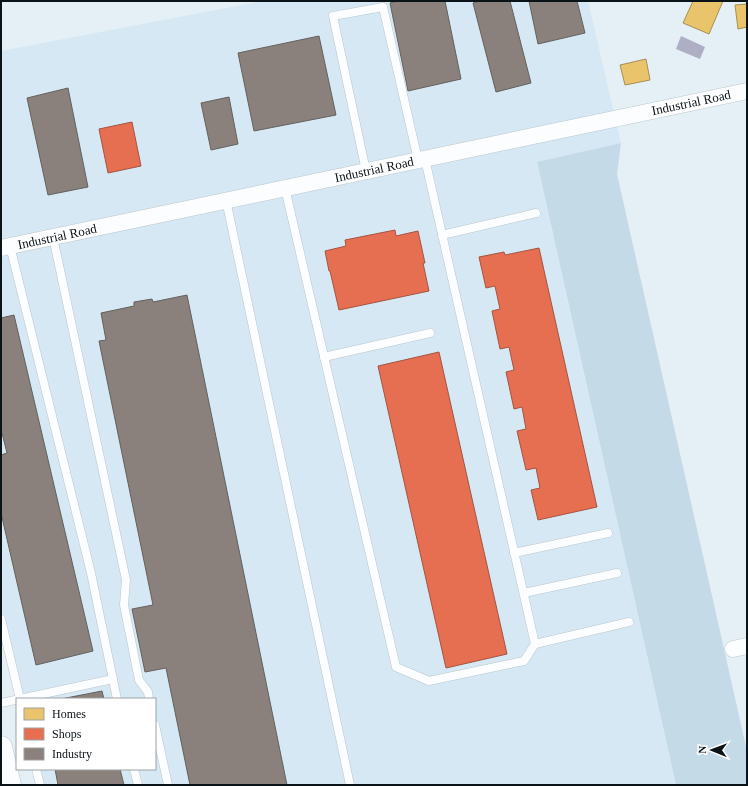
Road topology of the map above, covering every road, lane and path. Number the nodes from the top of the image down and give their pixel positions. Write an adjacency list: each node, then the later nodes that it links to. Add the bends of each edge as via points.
1 (747, 91): 2 (street, Industrial Road)
2 (421, 159): 3 (street, Industrial Road); 3 (lane, via 383,7 333,16); 7 (lane)
3 (366, 171): 4 (street, Industrial Road)
4 (285, 188): 5 (street, Industrial Road); 11 (lane)
5 (226, 200): 8 (street, Industrial Road); 34 (lane)
6 (536, 213): 7 (lane)
7 (442, 235): 13 (lane)
8 (53, 237): 9 (street, Industrial Road); 23 (lane, via 126,580 124,605 139,680 148,692)
9 (5, 247): 19 (lane, via 91,573)
10 (430, 333): 11 (lane)
11 (324, 357): 18 (lane, via 396,667 428,681 524,661)
12 (608, 533): 13 (lane)
13 (514, 553): 15 (lane)
14 (616, 573): 15 (lane)
15 (524, 593): 18 (lane)
16 (1, 619): 20 (lane)
17 (629, 622): 18 (lane)
18 (535, 644)
19 (113, 679): 21 (lane); 22 (lane)
20 (20, 698)
21 (25, 698)
22 (117, 698)
23 (149, 698)
24 (16, 700): 25 (lane)
25 (1, 703)
26 (156, 730): 33 (lane)
27 (1, 747): 30 (main road)
28 (36, 770): 31 (lane)
29 (134, 770): 32 (lane)
30 (10, 785)
31 (40, 785)
32 (138, 785)
33 (168, 785)
34 (350, 785)

